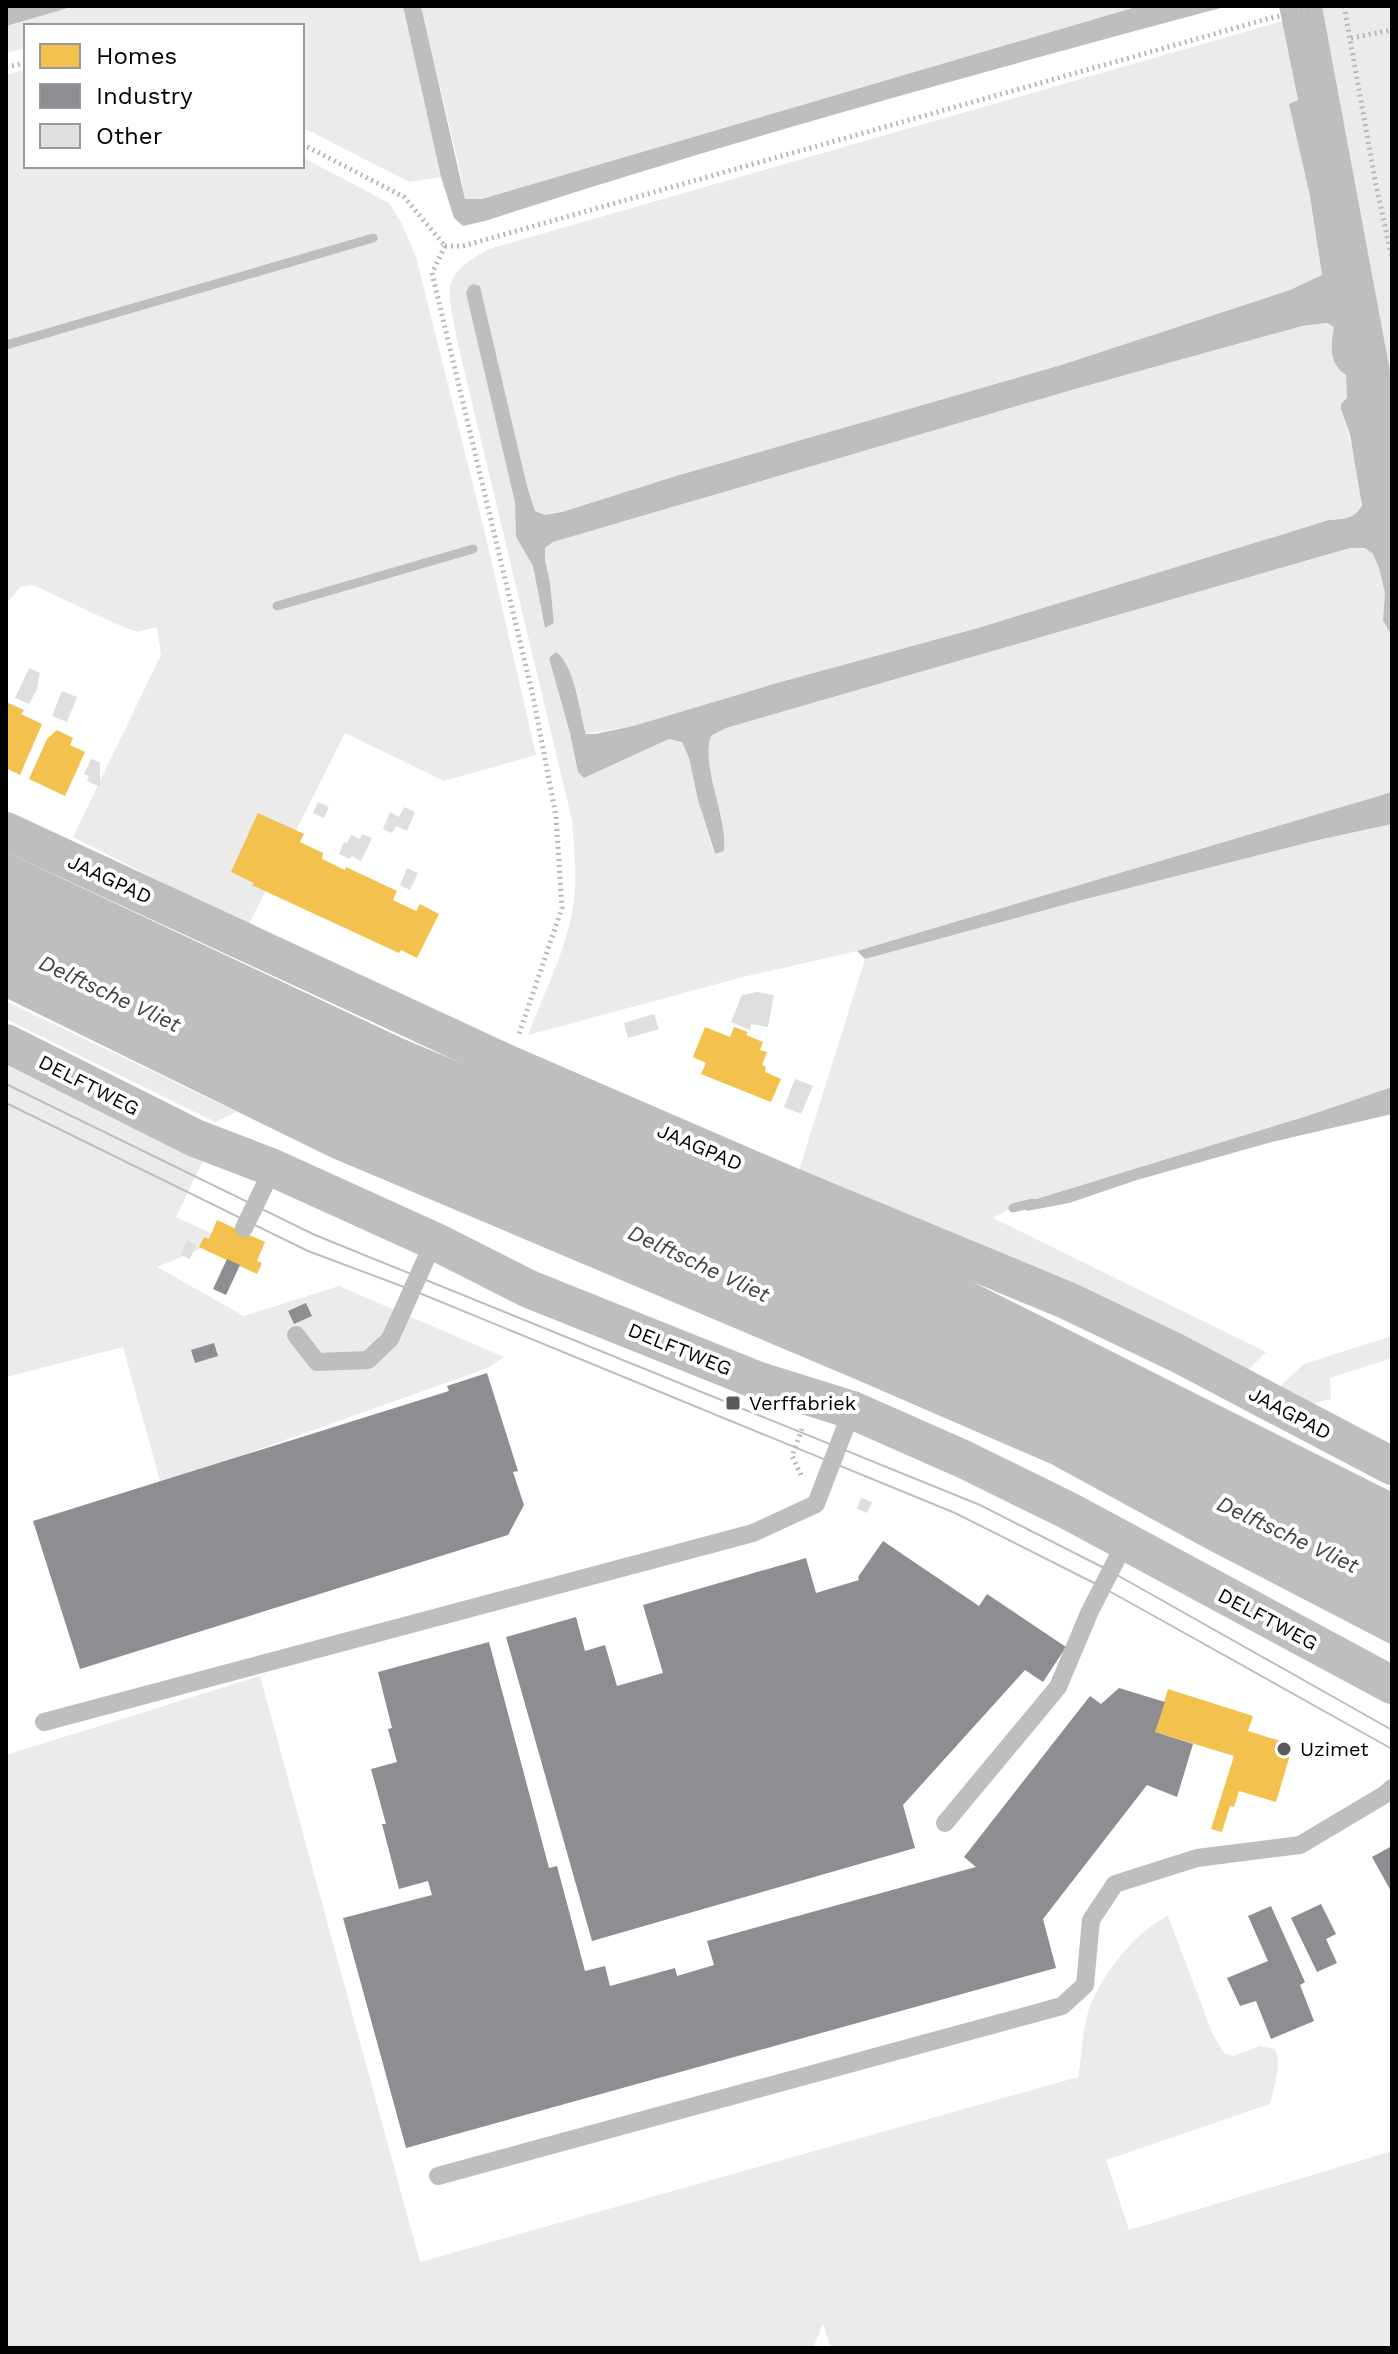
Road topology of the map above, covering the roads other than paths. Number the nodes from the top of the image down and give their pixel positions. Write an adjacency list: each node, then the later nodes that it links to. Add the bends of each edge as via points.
1 (6, 831): 8 (street, JAAGPAD, via 508,1064 1066,1300)
2 (6, 1043): 3 (street, DELFTWEG, via 195,1138)
3 (273, 1168): 4 (lane); 5 (street, DELFTWEG)
4 (244, 1228)
5 (434, 1241): 6 (lane, via 390,1339 368,1360 317,1362); 7 (street, DELFTWEG, via 529,1289 759,1381)
6 (296, 1335)
7 (852, 1410): 9 (street, DELFTWEG); 11 (lane, via 816,1504 753,1533)
8 (1392, 1466)
9 (1126, 1541): 10 (street, DELFTWEG); 13 (lane, via 1058,1687)
10 (1392, 1685)
11 (44, 1722)
12 (1392, 1788): 14 (lane, via 1300,1845 1197,1858 1115,1884 1091,1920 1085,1985 1062,2006)
13 (945, 1823)
14 (438, 2176)

